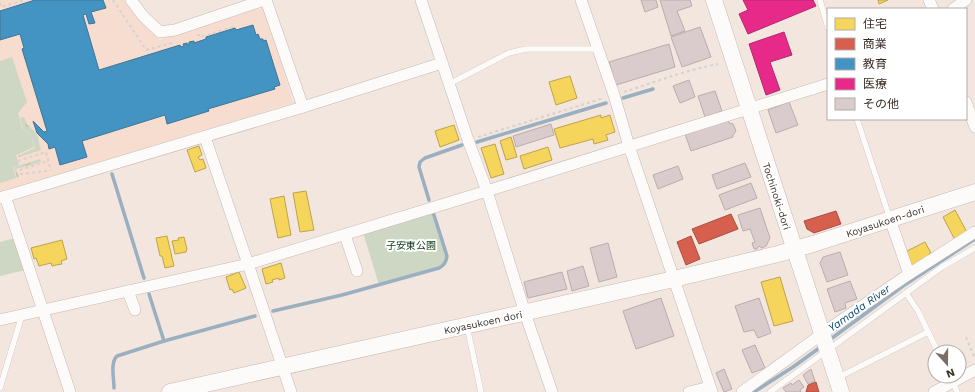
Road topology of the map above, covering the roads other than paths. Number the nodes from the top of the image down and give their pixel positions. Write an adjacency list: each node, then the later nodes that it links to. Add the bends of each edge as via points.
1 (131, 0): 2 (street, via 160,32 175,30)
2 (265, 0): 15 (street)
3 (421, 0): 11 (street)
4 (581, 0): 10 (street)
5 (714, 0): 16 (street, Tochinoki-dori)
6 (820, 0): 9 (lane)
7 (966, 0): 8 (street)
8 (954, 8)
9 (827, 24)
10 (598, 49): 12 (lane, via 517,51); 20 (street)
11 (442, 63): 12 (street); 15 (street)
12 (449, 84): 21 (street)
13 (827, 84): 16 (street)
14 (967, 105): 18 (street)
15 (303, 107): 19 (street)
16 (749, 108): 20 (street); 28 (street, Tochinoki-dori)
17 (856, 120): 24 (lane)
18 (975, 127)
19 (205, 137): 23 (street); 29 (street)
20 (629, 146): 21 (street); 32 (street)
21 (487, 191): 26 (street); 37 (street)
22 (975, 192): 24 (street, Koyasukoen-dori)
23 (2, 197): 35 (street)
24 (890, 219): 28 (street, Koyasukoen-dori); 31 (street)
25 (975, 232): 31 (street)
26 (345, 235): 29 (street); 30 (street)
27 (975, 248): 34 (lane, via 942,267)
28 (795, 249): 32 (street, Koyasukoen dori); 42 (street, Tochinoki-dori)
29 (248, 264): 33 (street); 44 (street)
30 (357, 271)
31 (908, 274): 42 (street)
32 (674, 279): 37 (street, Koyasukoen dori); 48 (street)
33 (128, 291): 35 (street); 36 (street)
34 (906, 293): 41 (lane); 42 (lane)
35 (43, 310): 38 (street); 49 (street)
36 (135, 310)
37 (525, 313): 40 (street, Koyasukoen dori); 53 (street)
38 (22, 314): 39 (street); 47 (lane)
39 (0, 320)
40 (467, 326): 44 (street, Koyasukoen dori); 52 (lane)
41 (928, 332): 43 (lane); 46 (lane)
42 (824, 342): 46 (street, Tochinoki-dori); 55 (street); 56 (lane)
43 (934, 344)
44 (282, 367): 50 (street, Koyasukoen dori); 51 (street)
45 (952, 384): 57 (street)
46 (838, 385)
47 (0, 388)
48 (711, 390): 54 (street)
49 (70, 392)
50 (170, 392)
51 (290, 392)
52 (481, 392)
53 (552, 392)
54 (689, 392)
55 (742, 392)
56 (770, 392)
57 (934, 392)

